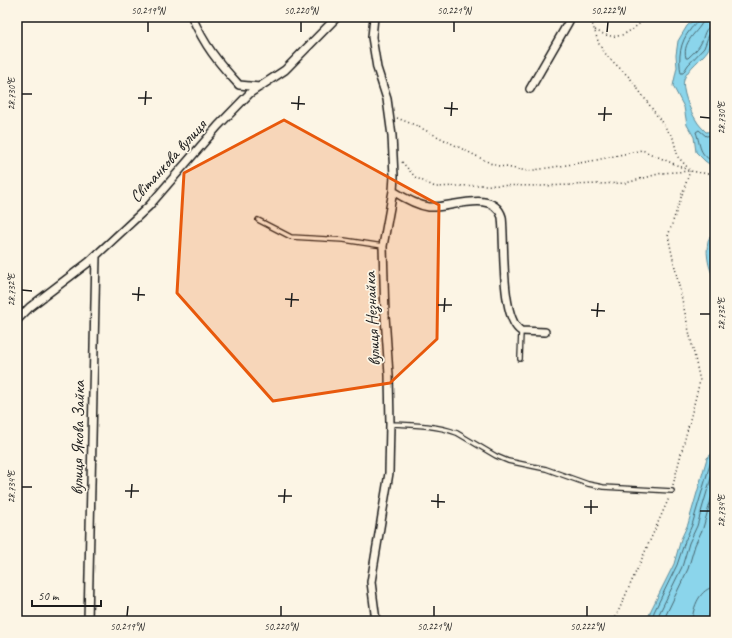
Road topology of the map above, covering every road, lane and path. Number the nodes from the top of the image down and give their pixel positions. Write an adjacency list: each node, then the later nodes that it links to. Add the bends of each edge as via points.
1 (192, 17): 8 (street, via 210,52 240,85)
2 (337, 17): 8 (street, Світанкова вулиця, via 285,70)
3 (374, 17): 10 (street, вулиця Незнайка, via 372,37)
4 (571, 17): 9 (street)
5 (590, 17): 7 (path)
6 (648, 17): 7 (path, via 623,35 605,36)
7 (595, 30): 12 (path, via 599,44 607,56 630,78 673,138 678,158)
8 (260, 87): 17 (street, Світанкова вулиця, via 250,93 218,126 149,206)
9 (530, 89)
10 (389, 115): 11 (street, вулиця Незнайка); 12 (path, via 415,125 494,165 528,171 642,150)
11 (393, 151): 12 (path, via 415,177 435,187 626,183 662,173); 14 (street, вулиця Незнайка)
12 (690, 171): 13 (path); 23 (path, via 668,236 700,381)
13 (715, 175)
14 (393, 191): 16 (street, вулиця Незнайка); 19 (street, via 423,206 438,207 478,201 490,203 498,208 503,221 505,277 510,315)
15 (258, 220): 16 (lane, via 291,237 344,240)
16 (383, 246): 22 (street, вулиця Незнайка)
17 (96, 256): 18 (street, Світанкова вулиця); 24 (street, вулиця Якова Зайка)
18 (17, 320)
19 (521, 331): 20 (street); 21 (lane)
20 (545, 332)
21 (520, 359)
22 (390, 424): 23 (lane, via 451,430 502,458 546,469 588,484); 25 (street, вулиця Незнайка, via 389,473 371,582)
23 (672, 491): 26 (path)
24 (88, 621)
25 (376, 621)
26 (614, 621)

